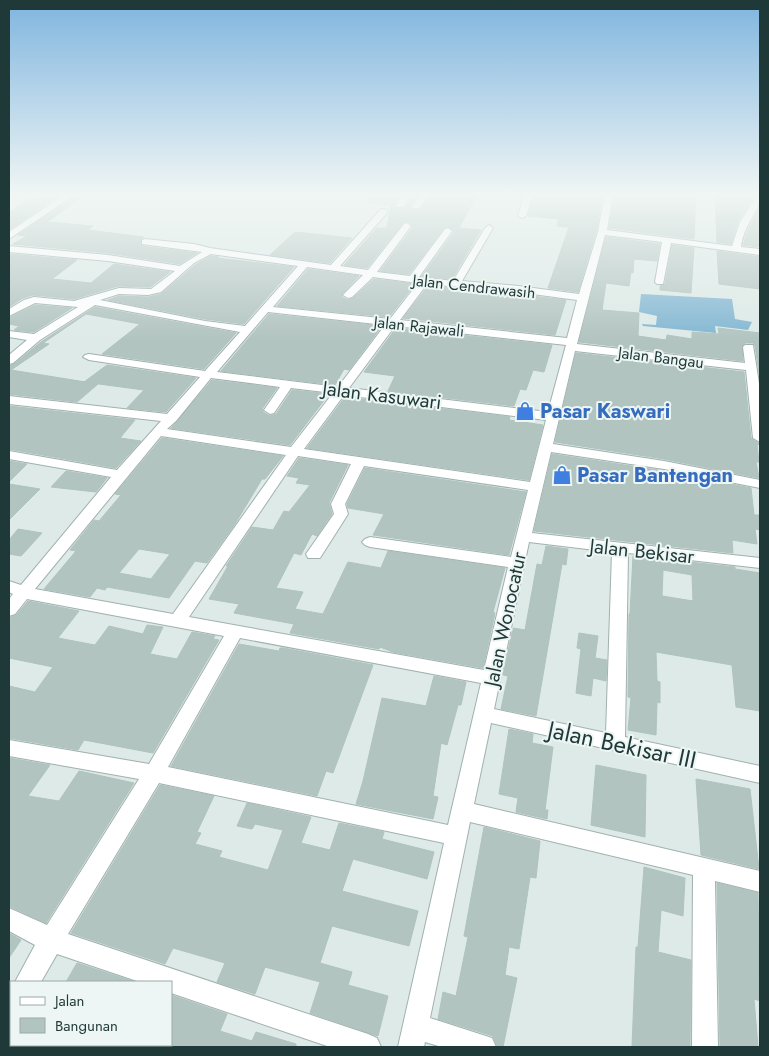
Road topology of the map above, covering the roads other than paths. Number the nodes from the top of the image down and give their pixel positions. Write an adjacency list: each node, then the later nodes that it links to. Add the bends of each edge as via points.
1 (148, 242): 12 (street, Jalan Cendrawasih)
2 (357, 242): 15 (street)
3 (394, 242): 17 (street)
4 (441, 242): 18 (street)
5 (481, 242): 20 (street)
6 (599, 242): 22 (street, Jalan Wonocatur)
7 (667, 242): 19 (street)
8 (678, 242): 11 (street)
9 (736, 242): 11 (street)
10 (9, 248): 16 (street)
11 (736, 249): 13 (street)
12 (210, 251): 14 (street, Jalan Cendrawasih); 16 (street)
13 (760, 252)
14 (306, 263): 15 (street, Jalan Cendrawasih); 24 (street)
15 (334, 268): 17 (street, Jalan Cendrawasih)
16 (183, 269): 23 (street, via 153,292 117,291)
17 (370, 272): 18 (street, Jalan Cendrawasih); 21 (street)
18 (418, 280): 20 (street, Jalan Cendrawasih); 26 (street)
19 (660, 282)
20 (455, 285): 22 (street, Jalan Cendrawasih)
21 (348, 295)
22 (583, 298): 30 (street, Jalan Wonocatur)
23 (90, 302): 25 (street, via 72,304 35,299); 27 (street); 29 (street)
24 (265, 309): 26 (street, Jalan Rajawali); 27 (street)
25 (9, 313)
26 (391, 323): 30 (street, Jalan Rajawali); 37 (street)
27 (247, 330): 35 (street)
28 (9, 334): 29 (street)
29 (36, 338): 33 (street)
30 (573, 344): 34 (street, Jalan Bangau); 40 (street, Jalan Wonocatur)
31 (749, 346): 34 (street)
32 (88, 357): 35 (street, Jalan Kasuwari)
33 (9, 361)
34 (751, 368): 43 (street)
35 (209, 375): 36 (street, Jalan Kasuwari); 41 (street)
36 (288, 384): 37 (street, Jalan Kasuwari); 39 (street)
37 (342, 391): 40 (street, Jalan Kasuwari); 45 (street)
38 (9, 400): 41 (street)
39 (270, 410)
40 (554, 417): 44 (street, Jalan Wonocatur)
41 (172, 418): 42 (street)
42 (160, 432): 45 (street); 49 (street)
43 (760, 438)
44 (546, 447): 50 (street); 51 (street, Jalan Wonocatur)
45 (294, 453): 47 (street); 60 (street)
46 (15, 456): 48 (street); 49 (street)
47 (359, 462): 51 (street); 55 (street, via 338,504 341,514)
48 (9, 469)
49 (120, 475): 58 (street)
50 (760, 484)
51 (535, 487): 52 (street, Jalan Wonocatur)
52 (523, 537): 54 (street, Jalan Bekisar); 56 (street, Jalan Wonocatur)
53 (370, 542): 56 (street)
54 (620, 548): 57 (street, Jalan Bekisar); 64 (street)
55 (314, 554)
56 (518, 563): 62 (street, Jalan Wonocatur)
57 (760, 563)
58 (16, 589): 59 (street); 60 (street)
59 (9, 610)
60 (178, 620): 61 (street)
61 (235, 632): 62 (street); 66 (street)
62 (491, 678): 63 (street, Jalan Wonocatur)
63 (484, 714): 64 (street, Jalan Bekisar III); 68 (street, Jalan Wonocatur)
64 (615, 744): 67 (street, Jalan Bekisar III)
65 (9, 748): 66 (street)
66 (154, 773): 69 (street); 73 (street)
67 (760, 775)
68 (462, 811): 69 (street, Jalan Wonocatur); 70 (street)
69 (456, 836): 78 (street, Jalan Wonocatur)
70 (704, 868): 71 (street); 81 (street)
71 (760, 881)
72 (9, 919): 73 (street)
73 (51, 940): 74 (street); 75 (street)
74 (133, 976): 76 (street)
75 (28, 981)
76 (150, 981)
77 (172, 988): 79 (street)
78 (413, 1037): 80 (street)
79 (368, 1047)
80 (483, 1047)
81 (705, 1047)

